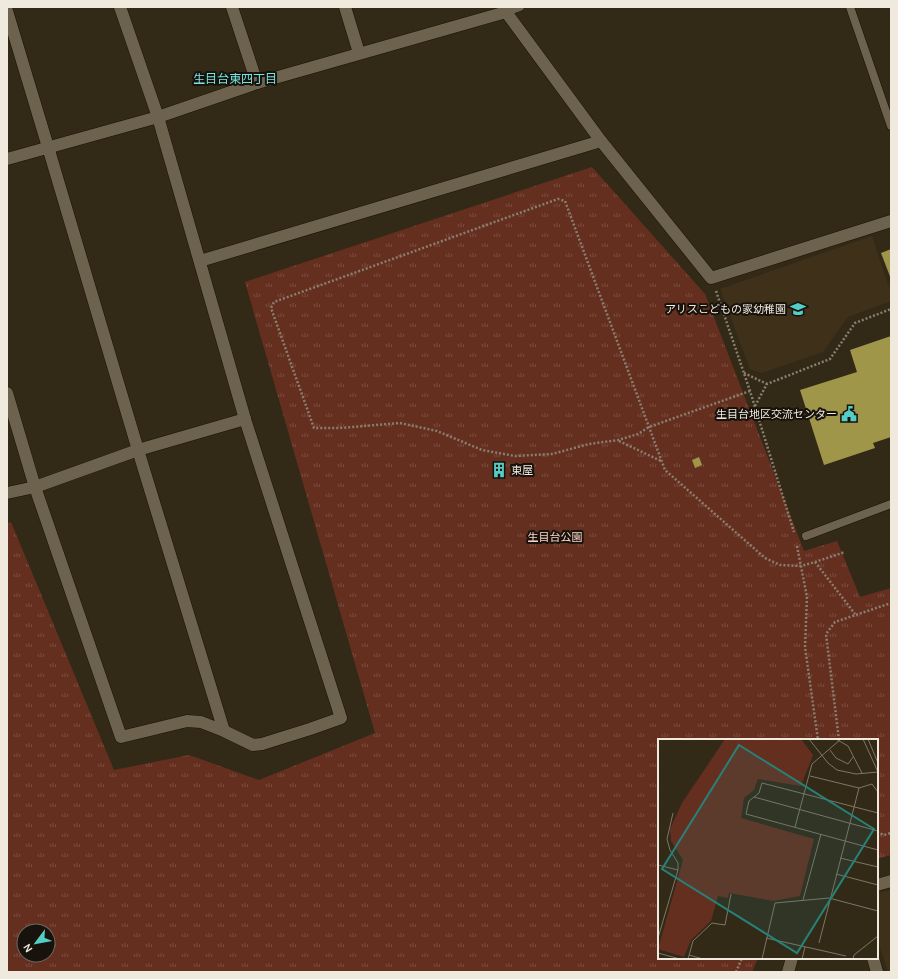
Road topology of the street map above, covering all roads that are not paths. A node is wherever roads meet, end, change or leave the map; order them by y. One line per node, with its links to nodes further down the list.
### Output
1 (120, 7): 10 (street)
2 (232, 7): 9 (street)
3 (345, 7): 8 (street)
4 (520, 7): 6 (lane)
5 (850, 7): 11 (lane)
6 (505, 9): 8 (street); 12 (street)
7 (7, 11): 13 (street)
8 (360, 53): 9 (street)
9 (257, 83): 10 (street)
10 (158, 117): 13 (street); 16 (street)
11 (891, 126)
12 (601, 141): 15 (street); 16 (street)
13 (48, 147): 14 (street); 19 (street)
14 (7, 159)
15 (891, 222)
16 (200, 261): 18 (street)
17 (7, 392): 20 (street)
18 (245, 419): 19 (street); 24 (street)
19 (138, 450): 20 (street); 24 (street)
20 (35, 487): 21 (street); 24 (street)
21 (7, 493)
22 (891, 504): 23 (lane)
23 (806, 536)
24 (224, 731)
25 (891, 881): 26 (street)
26 (878, 885)
27 (792, 959): 29 (street)
28 (873, 959): 30 (street)
29 (788, 972)
30 (877, 972)

